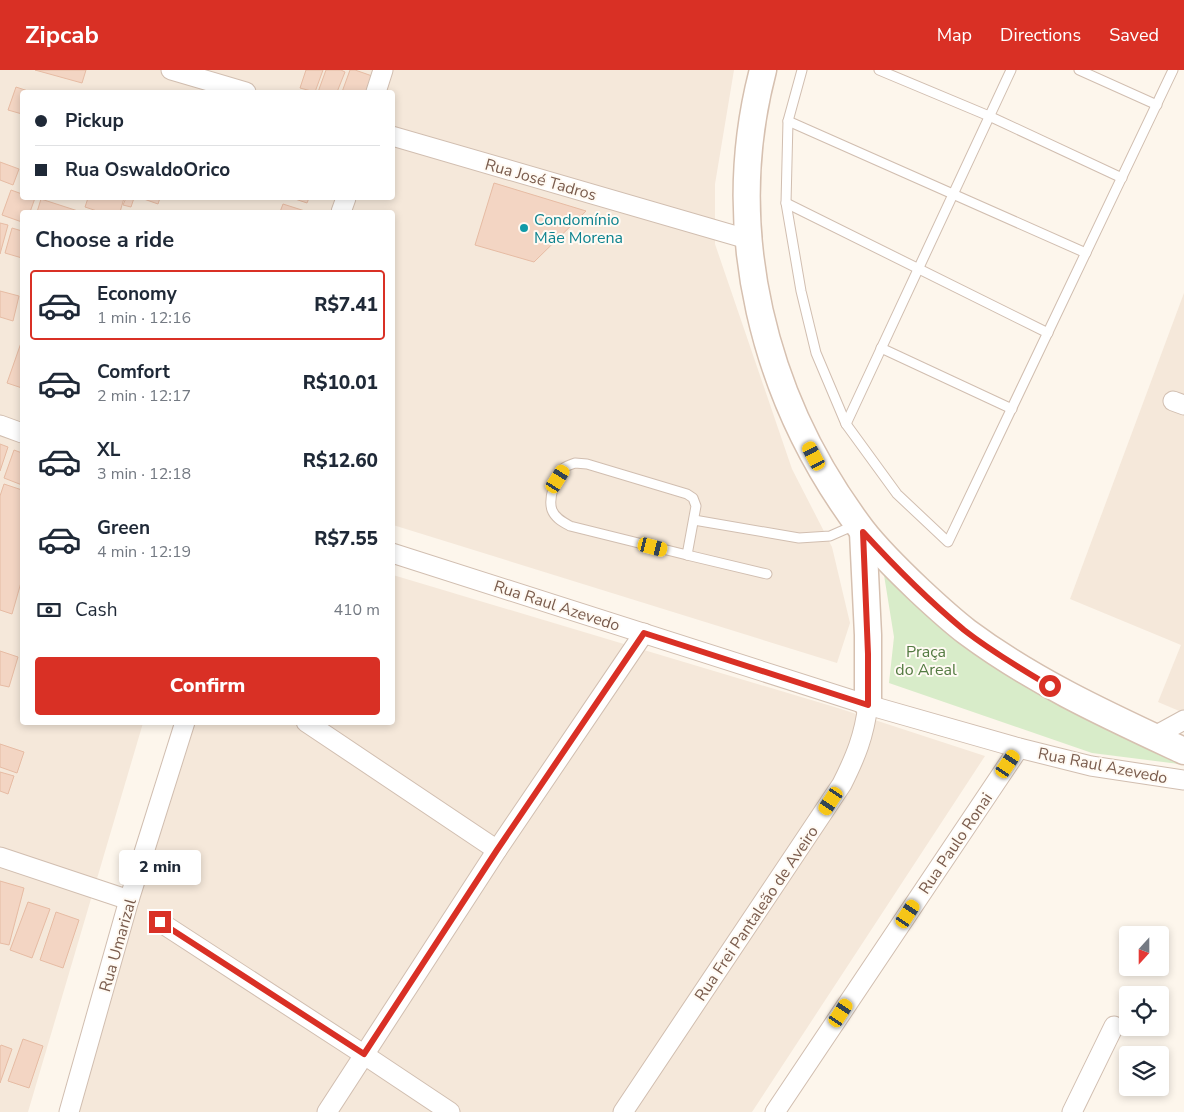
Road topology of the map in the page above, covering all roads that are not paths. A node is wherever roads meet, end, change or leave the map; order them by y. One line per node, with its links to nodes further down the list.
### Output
1 (171, 70): 9 (street)
2 (383, 70): 10 (street)
3 (763, 70): 18 (street)
4 (802, 70): 13 (lane)
5 (879, 70): 12 (lane)
6 (1011, 70): 12 (lane)
7 (1079, 70): 11 (lane)
8 (1174, 70): 11 (lane)
9 (239, 90)
10 (377, 90)
11 (1157, 105): 15 (lane)
12 (989, 116): 15 (lane); 16 (lane)
13 (788, 121): 16 (lane); 17 (lane)
14 (395, 137): 18 (street, Rua José Tadros)
15 (1122, 178): 19 (lane)
16 (953, 193): 19 (lane); 20 (lane)
17 (786, 203): 20 (lane); 24 (lane)
18 (747, 239): 28 (street)
19 (1086, 253): 21 (lane)
20 (918, 269): 21 (lane); 22 (lane)
21 (1048, 332): 23 (lane)
22 (881, 348): 23 (lane); 24 (lane)
23 (1012, 409): 24 (lane)
24 (846, 424)
25 (0, 425): 26 (street)
26 (20, 432)
27 (694, 520): 28 (lane); 30 (lane); 30 (lane)
28 (860, 528): 33 (street); 37 (street)
29 (395, 554): 32 (street, Rua Raul Azevedo)
30 (687, 555): 31 (lane)
31 (767, 574)
32 (644, 633): 33 (street, Rua Raul Azevedo); 41 (street)
33 (868, 705): 38 (street, Rua Raul Azevedo); 50 (street, Rua Frei Pantaleão de Aveiro)
34 (1184, 720): 37 (street)
35 (185, 725): 43 (street, Rua Umarizal)
36 (310, 725): 41 (street)
37 (1153, 737): 39 (street)
38 (1019, 748): 40 (street, Rua Raul Azevedo); 51 (street, Rua Paulo Ronai)
39 (1184, 751)
40 (1184, 780)
41 (497, 850): 46 (street)
42 (0, 857): 43 (street)
43 (129, 900): 47 (street, Rua Umarizal)
44 (160, 922): 46 (street)
45 (1114, 1026): 52 (street)
46 (364, 1054): 48 (street); 49 (street)
47 (70, 1112)
48 (327, 1112)
49 (450, 1112)
50 (623, 1112)
51 (775, 1112)
52 (1072, 1112)

